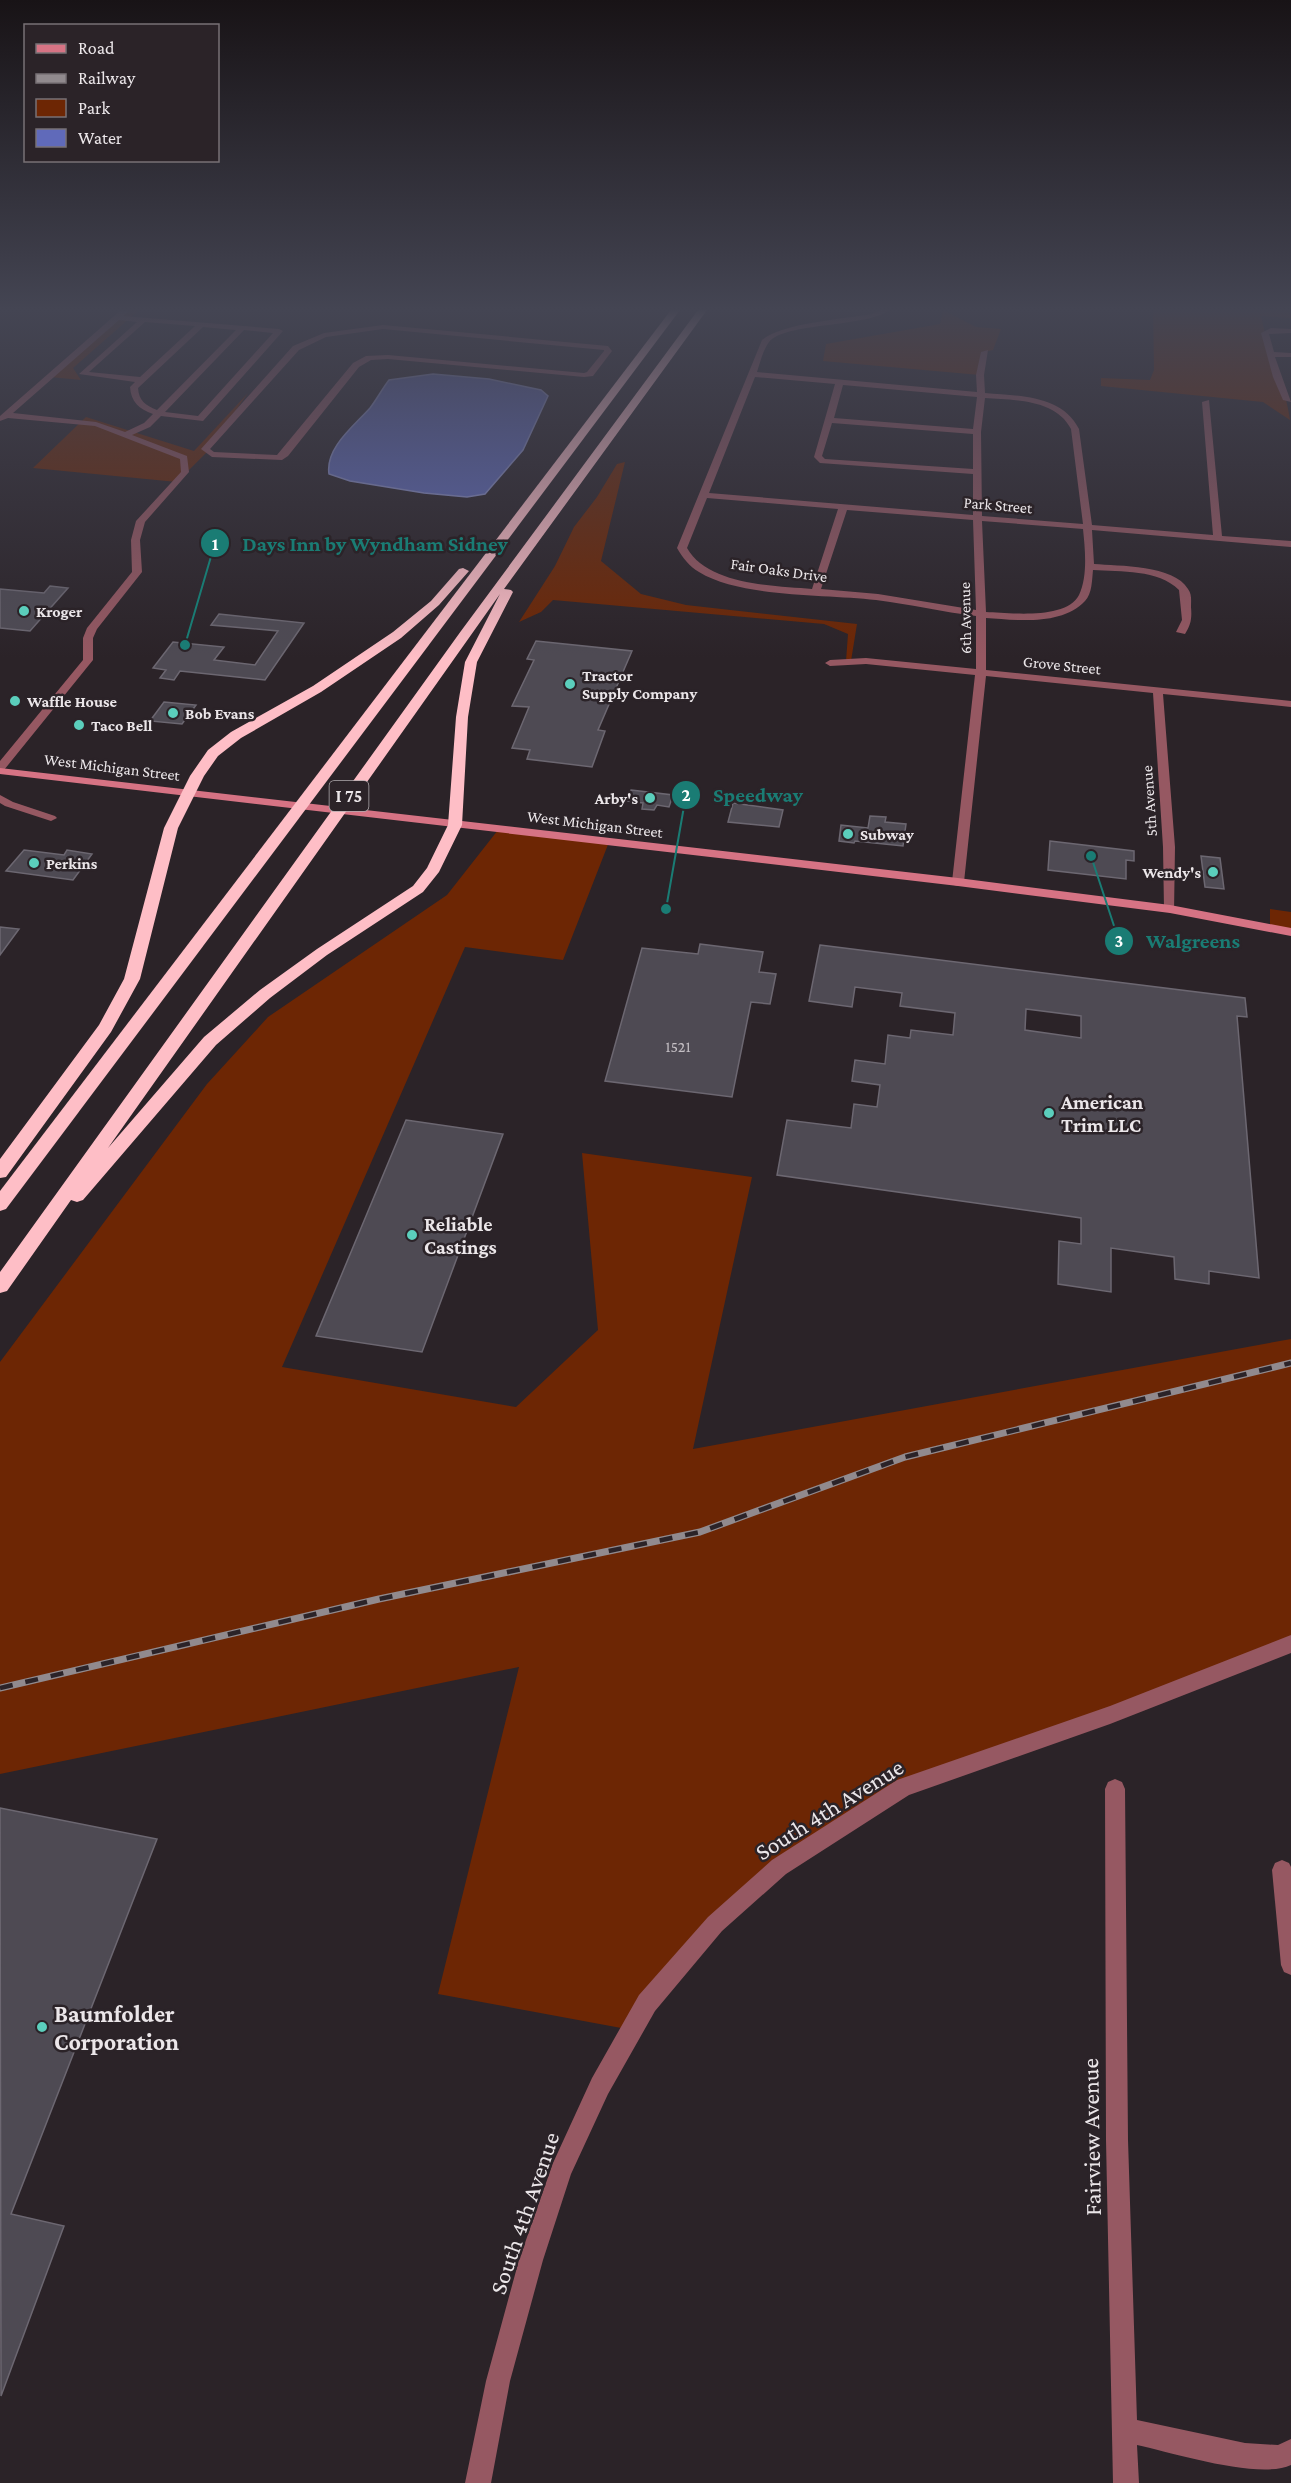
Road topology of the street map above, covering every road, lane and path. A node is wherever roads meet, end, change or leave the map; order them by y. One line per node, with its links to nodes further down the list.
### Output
1 (101, 426): 14 (street)
2 (145, 426): 14 (street)
3 (226, 426): 15 (street)
4 (307, 426): 15 (street)
5 (588, 426): 19 (highway, I 75)
6 (618, 426): 23 (highway, I 75)
7 (730, 426): 17 (street, Fair Oaks Drive)
8 (826, 426): 16 (street)
9 (901, 426): 13 (street)
10 (978, 426): 13 (street, 6th Avenue)
11 (1073, 426): 21 (street, Fair Oaks Drive)
12 (1208, 426): 22 (street)
13 (977, 432): 16 (street, 6th Avenue)
14 (126, 435): 15 (street)
15 (195, 455): 33 (street)
16 (978, 472): 20 (street, 6th Avenue)
17 (703, 495): 18 (street, Park Street); 26 (street, Fair Oaks Drive)
18 (843, 507): 20 (street, Park Street); 26 (street)
19 (518, 518): 34 (highway); 42 (highway, I 75)
20 (977, 518): 21 (street, Park Street); 27 (street, 6th Avenue)
21 (1087, 527): 22 (street, Park Street); 25 (street, Fair Oaks Drive)
22 (1218, 538): 24 (street, Park Street)
23 (534, 541): 37 (highway); 43 (highway, I 75)
24 (1291, 544)
25 (1090, 567): 27 (street, Fair Oaks Drive); 28 (street)
26 (816, 591): 27 (street, Fair Oaks Drive)
27 (981, 614): 30 (street, 6th Avenue)
28 (1182, 632)
29 (830, 663): 30 (street, Grove Street)
30 (981, 672): 31 (street, Grove Street); 38 (street, 6th Avenue)
31 (1158, 691): 32 (street, Grove Street); 39 (street, 5th Avenue)
32 (1291, 704)
33 (0, 770): 34 (main road, West Michigan Street)
34 (188, 793): 37 (main road, West Michigan Street); 41 (highway)
35 (0, 798): 36 (street)
36 (51, 818)
37 (454, 825): 38 (main road, West Michigan Street); 43 (highway)
38 (958, 882): 39 (main road, West Michigan Street)
39 (1170, 909): 40 (main road, West Michigan Street)
40 (1291, 932)
41 (0, 1172)
42 (0, 1204)
43 (0, 1286)
44 (1291, 1644): 50 (street, South 4th Avenue)
45 (1114, 1789): 48 (street, Fairview Avenue)
46 (1282, 1870): 47 (street)
47 (1291, 1965)
48 (1125, 2430): 49 (street); 51 (street, Fairview Avenue)
49 (1291, 2452)
50 (478, 2483)
51 (1126, 2483)

